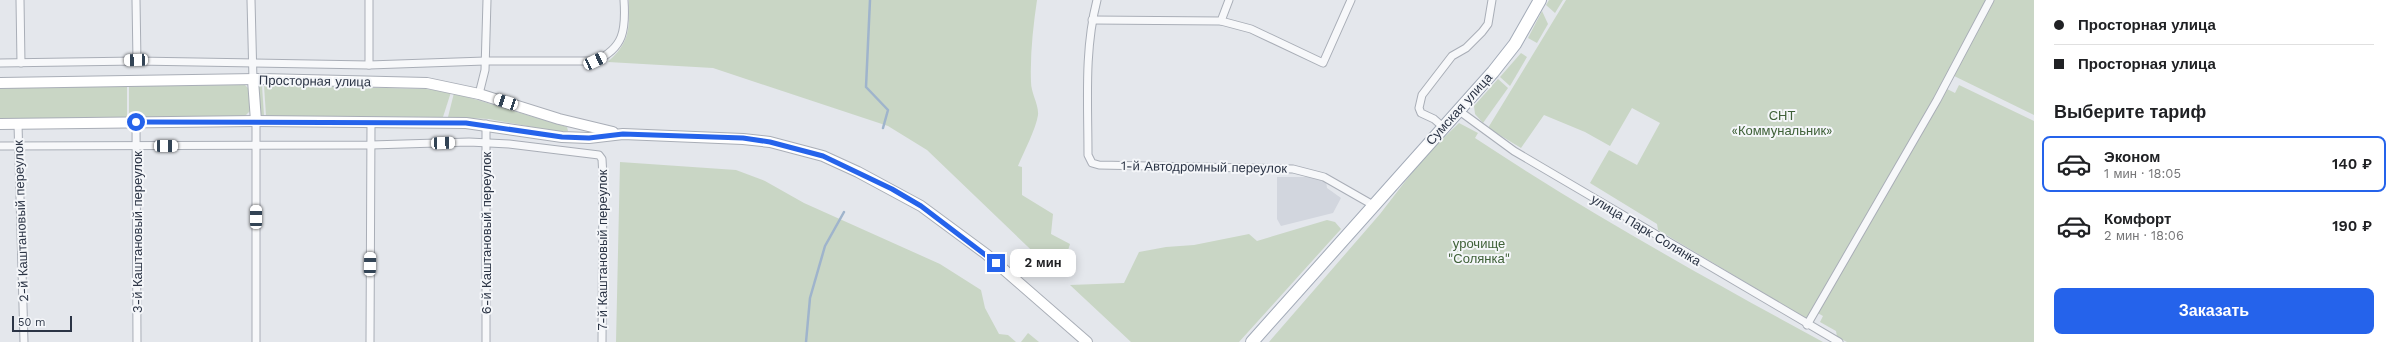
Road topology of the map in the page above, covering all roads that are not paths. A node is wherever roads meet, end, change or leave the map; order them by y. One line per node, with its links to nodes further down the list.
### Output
1 (20, 0): 17 (street)
2 (136, 0): 15 (street)
3 (251, 0): 19 (street)
4 (369, 0): 20 (street)
5 (487, 0): 16 (street)
6 (624, 0): 16 (street)
7 (1097, 0): 13 (street)
8 (1229, 0): 14 (street)
9 (1351, 0): 14 (street)
10 (1492, 0): 32 (street)
11 (1540, 0): 24 (main road, Сумская улица)
12 (1990, 0): 42 (street)
13 (1092, 20): 14 (street); 41 (street, 1-й Автодромный переулок)
14 (1220, 22)
15 (136, 60): 17 (street); 19 (street)
16 (485, 61): 20 (street); 23 (street)
17 (21, 62): 18 (street)
18 (0, 63)
19 (251, 63): 20 (street); 21 (street)
20 (369, 65)
21 (253, 80): 22 (main road, Просторная улица); 23 (main road, Просторная улица); 25 (main road)
22 (0, 83)
23 (479, 94): 28 (main road, Просторная улица)
24 (1458, 110): 32 (main road, Сумская улица); 42 (street, улица Парк Солянка)
25 (256, 121): 26 (main road, Просторная улица); 27 (main road, Просторная улица); 40 (street)
26 (136, 122): 30 (main road, Просторная улица); 39 (street, 3-й Каштановый переулок)
27 (371, 123): 31 (main road, Просторная улица); 36 (street)
28 (574, 123): 33 (main road, Просторная улица); 34 (main road)
29 (0, 124): 30 (main road, Просторная улица)
30 (18, 124): 38 (street, 2-й Каштановый переулок)
31 (486, 124): 34 (main road, Просторная улица); 35 (street, 6-й Каштановый переулок)
32 (1443, 127): 41 (main road, Сумская улица)
33 (623, 134): 34 (main road, Просторная улица); 49 (main road, Просторная улица)
34 (573, 138)
35 (486, 143): 36 (street); 47 (street, 6-й Каштановый переулок); 48 (street, 7-й Каштановый переулок)
36 (371, 145): 40 (street); 46 (street)
37 (0, 146): 38 (street)
38 (18, 146): 39 (street); 43 (street, 2-й Каштановый переулок)
39 (136, 146): 40 (street); 44 (street, 3-й Каштановый переулок)
40 (256, 146): 45 (street)
41 (1371, 207): 50 (main road, Сумская улица)
42 (1807, 325): 51 (street, улица Парк Солянка)
43 (24, 342)
44 (137, 342)
45 (256, 342)
46 (370, 342)
47 (486, 342)
48 (602, 342)
49 (1087, 342)
50 (1252, 342)
51 (1839, 342)

